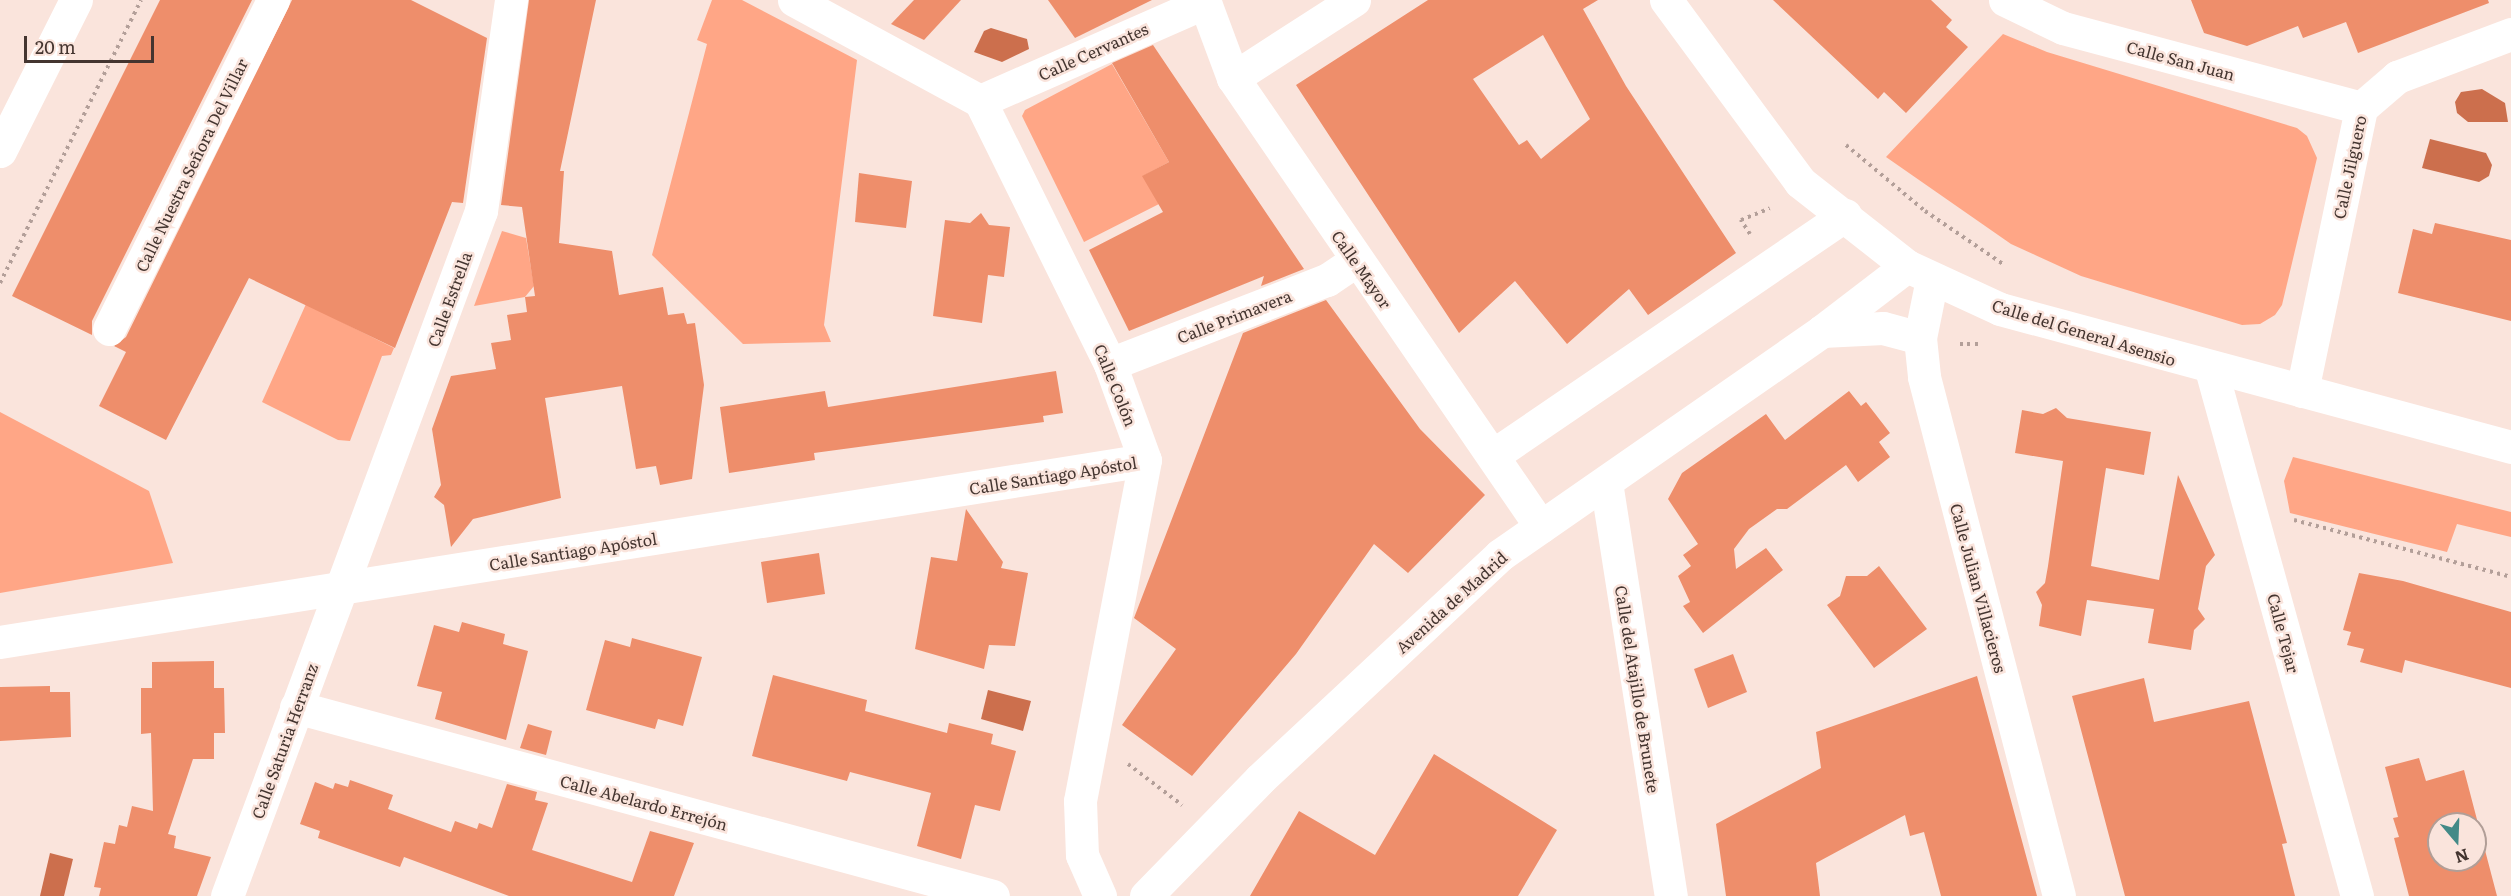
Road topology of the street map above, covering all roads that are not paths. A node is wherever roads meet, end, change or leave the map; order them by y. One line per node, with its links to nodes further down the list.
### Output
1 (76, 0): 13 (street)
2 (273, 0): 17 (street, Calle Nuestra Señora Del Villar)
3 (511, 0): 28 (street, Calle Estrella)
4 (794, 0): 11 (street)
5 (1354, 0): 10 (street)
6 (1666, 0): 14 (street, Calle del General Asensio)
7 (2005, 0): 12 (street, Calle San Juan)
8 (1205, 1): 10 (street, Calle Mayor); 11 (street, Calle Cervantes)
9 (2511, 34): 12 (street, Calle Jilguero)
10 (1233, 78): 15 (street, Calle Mayor)
11 (980, 101): 20 (street, Calle Colón)
12 (2361, 108): 22 (street, Calle Jilguero)
13 (0, 151)
14 (1845, 215): 16 (street, Calle del General Asensio); 24 (street)
15 (1355, 261): 20 (street, Calle Primavera); 24 (street, Calle Mayor)
16 (1919, 272): 18 (street, Avenida de Madrid); 19 (street, Calle Julian Villacieros); 21 (street, Calle del General Asensio)
17 (110, 329)
18 (1822, 331): 19 (street); 26 (street, Avenida de Madrid)
19 (1920, 338): 36 (street, Calle Julian Villacieros)
20 (1110, 363): 25 (street, Calle Colón)
21 (2211, 369): 22 (street, Calle del General Asensio); 37 (street, Calle Tejar)
22 (2302, 392): 23 (street, Calle del General Asensio)
23 (2511, 447)
24 (1495, 454): 27 (street, Calle Mayor)
25 (1146, 460): 28 (street, Calle Santiago Apóstol); 33 (street)
26 (1606, 482): 27 (street, Avenida de Madrid); 35 (street, Calle del Atajillo de Brunete)
27 (1541, 527): 34 (street, Avenida de Madrid)
28 (342, 587): 29 (street, Calle Santiago Apóstol); 30 (street, Calle Saturia Herranz)
29 (0, 642)
30 (296, 707): 31 (street, Calle Saturia Herranz); 32 (street, Calle Abelardo Errejón)
31 (227, 896)
32 (993, 896)
33 (1100, 896)
34 (1146, 896)
35 (1671, 896)
36 (2060, 896)
37 (2357, 896)

